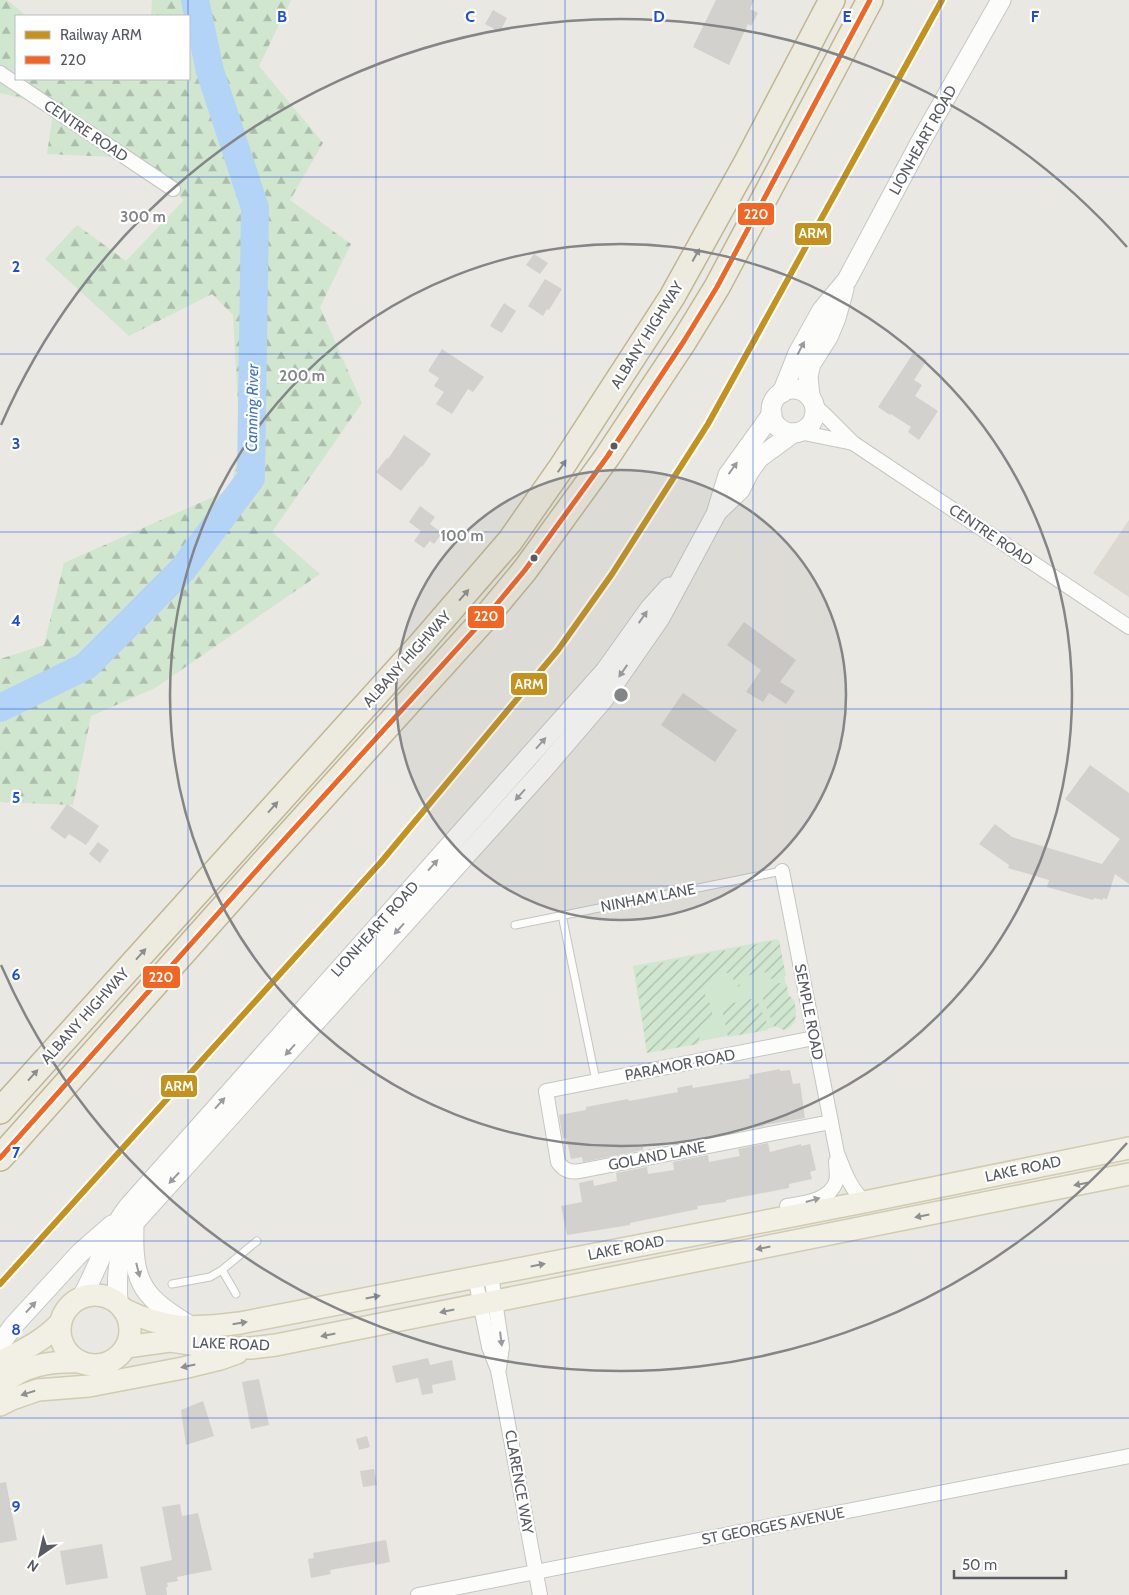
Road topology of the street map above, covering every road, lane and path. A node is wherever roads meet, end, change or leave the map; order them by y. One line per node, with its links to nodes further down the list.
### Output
1 (832, 0): 7 (highway, ALBANY HIGHWAY, one-way to 1)
2 (870, 0): 8 (highway, ALBANY HIGHWAY)
3 (1001, 0): 6 (main road, LIONHEART ROAD)
4 (0, 73): 5 (street, CENTRE ROAD)
5 (173, 189)
6 (847, 280): 9 (main road, LIONHEART ROAD, one-way to 6); 10 (main road, LIONHEART ROAD)
7 (655, 325): 8 (highway); 16 (highway, ALBANY HIGHWAY, one-way to 7)
8 (684, 340): 17 (highway, ALBANY HIGHWAY)
9 (782, 393): 10 (main road); 11 (main road)
10 (813, 402): 12 (main road); 13 (street, CENTRE ROAD)
11 (772, 414): 12 (main road); 14 (main road, LIONHEART ROAD, one-way to 11)
12 (796, 433): 13 (street, CENTRE ROAD); 14 (main road, LIONHEART ROAD)
13 (853, 443): 15 (street, CENTRE ROAD)
14 (716, 514): 31 (main road, LIONHEART ROAD)
15 (1129, 627)
16 (240, 843): 17 (highway); 24 (highway, ALBANY HIGHWAY, one-way to 16)
17 (264, 862): 28 (highway, ALBANY HIGHWAY)
18 (782, 871): 19 (lane, NINHAM LANE); 21 (street, SEMPLE ROAD)
19 (562, 915): 20 (lane, NINHAM LANE); 22 (lane)
20 (515, 925)
21 (814, 1038): 22 (street, PARAMOR ROAD); 25 (street, SEMPLE ROAD)
22 (596, 1081): 23 (street, PARAMOR ROAD)
23 (546, 1091): 25 (street, GOLAND LANE)
24 (0, 1111)
25 (830, 1122): 27 (street, SEMPLE ROAD)
26 (1129, 1148): 30 (main road, LAKE ROAD)
27 (837, 1153): 30 (street, SEMPLE ROAD); 32 (street, SEMPLE ROAD, one-way to 27)
28 (0, 1158)
29 (1129, 1174): 39 (main road, LAKE ROAD, one-way to 39)
30 (864, 1202): 32 (main road, LAKE ROAD)
31 (126, 1222): 38 (main road, LIONHEART ROAD); 40 (main road, LIONHEART ROAD); 42 (main road, one-way to 42); 43 (main road, one-way to 31)
32 (702, 1234): 35 (main road, LAKE ROAD, one-way to 32)
33 (256, 1241): 34 (lane)
34 (222, 1270): 36 (lane); 37 (lane)
35 (483, 1276): 39 (street, CLARENCE WAY); 42 (main road, LAKE ROAD, one-way to 35)
36 (172, 1284)
37 (236, 1294)
38 (81, 1298): 40 (main road); 41 (main road)
39 (488, 1303): 45 (main road, LAKE ROAD, one-way to 45); 51 (street, CLARENCE WAY)
40 (121, 1306): 42 (main road, LAKE ROAD); 44 (main road)
41 (60, 1323): 46 (main road); 47 (main road)
42 (192, 1327)
43 (0, 1344)
44 (126, 1347): 45 (main road, LAKE ROAD); 47 (main road)
45 (251, 1348): 49 (main road, one-way to 49)
46 (0, 1362)
47 (81, 1362): 48 (main road)
48 (0, 1385)
49 (0, 1405)
50 (1129, 1456): 51 (street, ST GEORGES AVENUE)
51 (536, 1572): 52 (street, ST GEORGES AVENUE); 53 (street, CLARENCE WAY)
52 (418, 1595)
53 (540, 1595)

